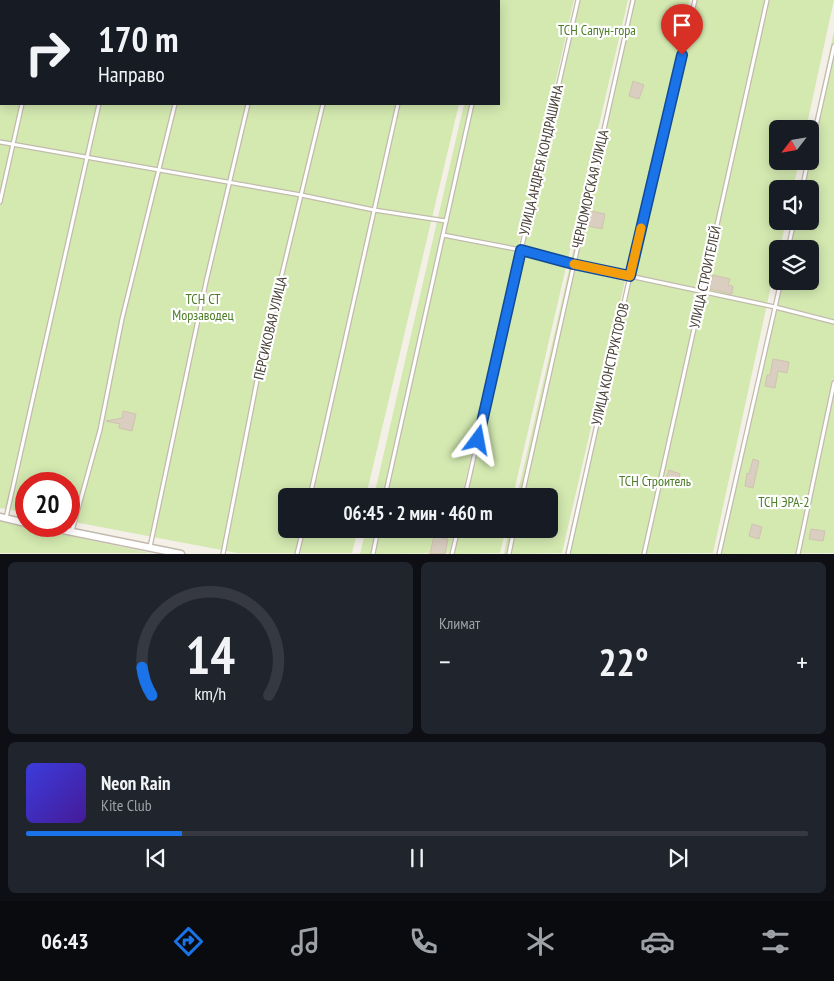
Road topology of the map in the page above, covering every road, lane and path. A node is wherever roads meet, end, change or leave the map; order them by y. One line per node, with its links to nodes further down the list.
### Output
1 (578, 0): 24 (lane, УЛИЦА АНДРЕЯ КОНДРАШИНА)
2 (633, 0): 25 (lane, ЧЕРНОМОРСКАЯ УЛИЦА)
3 (695, 0): 26 (lane, УЛИЦА КОНСТРУКТОРОВ)
4 (767, 0): 28 (lane, УЛИЦА СТРОИТЕЛЕЙ)
5 (834, 46): 13 (lane)
6 (22, 105): 15 (lane)
7 (100, 105): 16 (lane)
8 (175, 105): 17 (lane)
9 (248, 105): 18 (lane)
10 (323, 105): 19 (lane, ПЕРСИКОВАЯ УЛИЦА)
11 (398, 105): 21 (lane)
12 (472, 105): 22 (lane)
13 (817, 120)
14 (0, 142): 15 (lane)
15 (13, 144): 16 (lane); 20 (lane)
16 (88, 156): 17 (lane); 37 (lane)
17 (159, 170): 18 (lane); 36 (lane)
18 (230, 183): 19 (lane); 43 (lane)
19 (301, 195): 21 (lane); 45 (lane, ПЕРСИКОВАЯ УЛИЦА)
20 (0, 202)
21 (374, 210): 22 (lane); 32 (lane)
22 (446, 222): 23 (lane)
23 (443, 234): 24 (lane); 33 (lane)
24 (521, 250): 25 (lane); 34 (lane, УЛИЦА АНДРЕЯ КОНДРАШИНА)
25 (573, 264): 26 (lane); 35 (lane, ЧЕРНОМОРСКАЯ УЛИЦА)
26 (630, 276): 28 (lane); 50 (lane, УЛИЦА КОНСТРУКТОРОВ)
27 (779, 290): 29 (lane)
28 (702, 292): 29 (lane); 51 (lane, УЛИЦА СТРОИТЕЛЕЙ)
29 (775, 307): 30 (lane); 52 (lane)
30 (834, 322)
31 (834, 383): 53 (lane)
32 (312, 488)
33 (387, 488)
34 (467, 488)
35 (524, 488)
36 (80, 503)
37 (3, 518)
38 (80, 534): 43 (street)
39 (300, 538): 46 (lane)
40 (376, 538): 47 (lane)
41 (456, 538): 48 (lane)
42 (512, 538): 49 (lane)
43 (150, 547): 44 (street)
44 (181, 554)
45 (223, 554)
46 (297, 554)
47 (373, 554)
48 (452, 554)
49 (509, 554)
50 (568, 554)
51 (644, 554)
52 (719, 554)
53 (798, 554)

